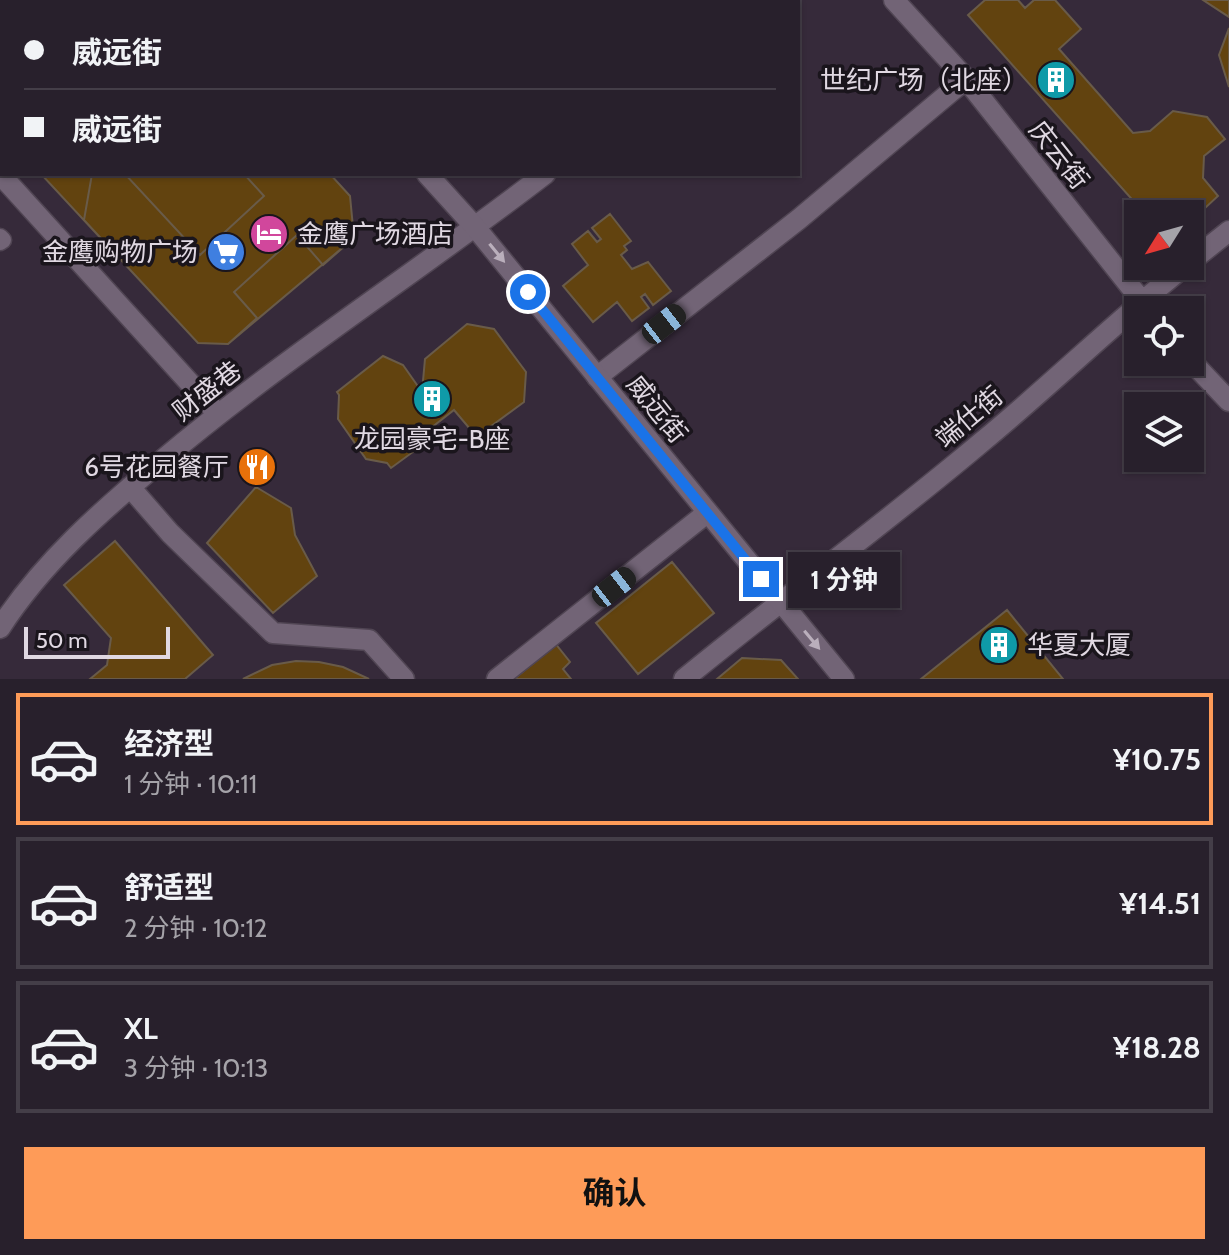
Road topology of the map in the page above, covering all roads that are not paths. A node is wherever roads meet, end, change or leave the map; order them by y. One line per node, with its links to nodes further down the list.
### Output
1 (894, 0): 2 (street, 庆云街)
2 (966, 79): 10 (street, 庆云街); 14 (street)
3 (2, 176): 16 (street)
4 (429, 176): 6 (street, 威远街)
5 (542, 176): 6 (street, 财盛巷)
6 (475, 227): 14 (street, 威远街, one-way to 14); 16 (street, 财盛巷)
7 (1229, 231): 8 (street)
8 (1204, 251)
9 (1171, 280): 11 (street, 端仕街)
10 (1138, 296)
11 (1154, 296)
12 (1124, 323): 19 (street, 端仕街)
13 (1204, 375): 15 (street)
14 (597, 377): 18 (street, 威远街)
15 (1229, 401)
16 (217, 413): 17 (street, 财盛巷)
17 (130, 487): 20 (street, 财盛巷); 21 (street)
18 (707, 513): 19 (street, 威远街); 22 (street)
19 (779, 601): 23 (street, 端仕街); 24 (street, 威远街, one-way to 24)
20 (0, 628)
21 (404, 679)
22 (497, 679)
23 (684, 679)
24 (844, 679)

